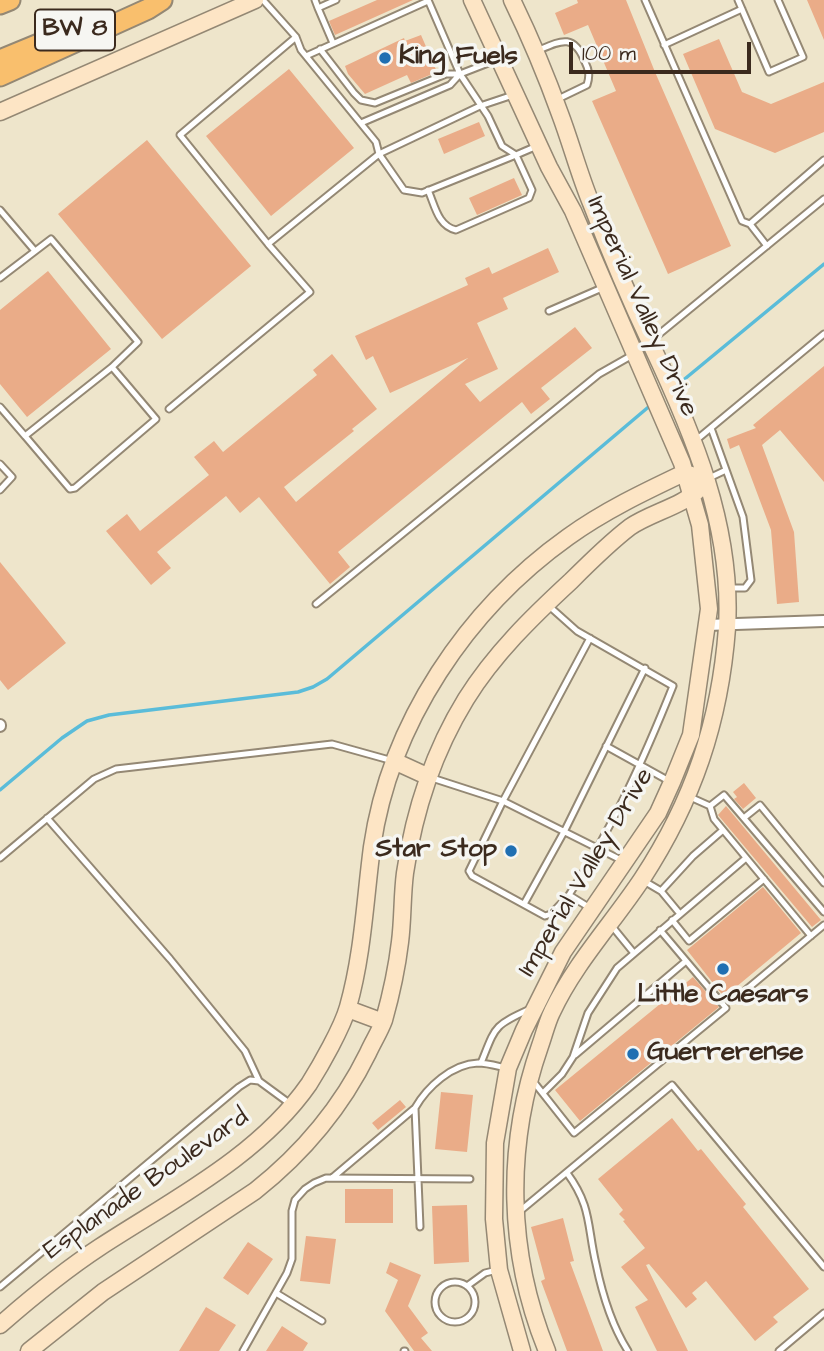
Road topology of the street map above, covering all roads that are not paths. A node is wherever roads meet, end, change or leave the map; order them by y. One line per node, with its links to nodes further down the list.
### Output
1 (10, 0): 14 (highway, BW 8)
2 (149, 0): 24 (highway, BW 8)
3 (162, 0): 26 (highway)
4 (255, 0): 30 (main road)
5 (263, 0): 17 (lane)
6 (315, 0): 15 (lane)
7 (336, 0): 15 (lane)
8 (472, 0): 23 (main road, Imperial Valley Drive)
9 (512, 0): 21 (main road, Imperial Valley Drive)
10 (645, 0): 19 (lane)
11 (738, 0): 16 (lane)
12 (778, 0): 16 (lane)
13 (428, 1): 18 (lane); 25 (lane)
14 (0, 4)
15 (318, 8): 18 (lane)
16 (742, 9): 19 (lane)
17 (296, 37): 22 (lane); 41 (lane)
18 (333, 43): 20 (lane)
19 (664, 45): 40 (lane)
20 (320, 49): 22 (lane); 25 (lane)
21 (536, 51): 28 (main road, Imperial Valley Drive); 28 (lane)
22 (306, 56): 31 (lane)
23 (500, 59): 25 (lane); 27 (main road, Imperial Valley Drive)
24 (0, 60)
25 (460, 74): 29 (lane); 31 (lane)
26 (0, 76)
27 (516, 94): 29 (lane); 33 (main road, Imperial Valley Drive)
28 (555, 101): 32 (main road, Imperial Valley Drive)
29 (480, 106): 34 (lane); 35 (lane)
30 (0, 112)
31 (361, 123): 34 (lane)
32 (567, 135): 33 (main road); 48 (main road, Imperial Valley Drive)
33 (540, 145): 35 (lane); 45 (main road, Imperial Valley Drive)
34 (379, 154): 37 (lane); 41 (lane)
35 (516, 155): 37 (lane); 37 (lane)
36 (824, 160): 40 (lane)
37 (428, 190)
38 (824, 199): 42 (lane)
39 (0, 210): 43 (lane)
40 (750, 224): 42 (lane)
41 (268, 244): 52 (lane)
42 (767, 246): 48 (lane)
43 (35, 251): 44 (lane); 50 (lane)
44 (0, 278)
45 (605, 286): 46 (lane); 49 (main road, Imperial Valley Drive)
46 (549, 311)
47 (824, 334): 53 (lane)
48 (650, 342): 49 (lane); 55 (main road, Imperial Valley Drive)
49 (636, 353): 58 (main road, Imperial Valley Drive); 63 (lane)
50 (113, 367): 54 (lane); 54 (lane)
51 (0, 407): 54 (lane)
52 (169, 409)
53 (711, 428): 55 (lane); 57 (lane)
54 (25, 436)
55 (695, 441): 59 (main road, Imperial Valley Drive)
56 (0, 464): 60 (lane)
57 (726, 470): 59 (lane); 62 (lane)
58 (684, 473): 59 (main road); 61 (main road, Imperial Valley Drive); 73 (main road, Esplanade Boulevard)
59 (707, 479): 61 (main road); 62 (main road, Imperial Valley Drive)
60 (0, 490)
61 (692, 496): 64 (main road); 66 (main road, Imperial Valley Drive)
62 (726, 588): 67 (main road, Imperial Valley Drive)
63 (316, 604)
64 (547, 604): 68 (lane); 75 (main road)
65 (824, 621): 67 (street)
66 (707, 625): 67 (street); 70 (main road, Imperial Valley Drive)
67 (727, 625): 71 (main road, Imperial Valley Drive)
68 (590, 638): 69 (lane); 78 (lane)
69 (645, 668): 72 (lane); 74 (lane)
70 (692, 727): 71 (main road); 76 (main road, Imperial Valley Drive)
71 (712, 731): 77 (main road, Imperial Valley Drive)
72 (606, 746): 74 (lane); 82 (lane)
73 (394, 761): 75 (main road); 81 (lane); 106 (main road, Esplanade Boulevard)
74 (641, 765): 76 (lane); 84 (lane)
75 (429, 777): 78 (lane); 107 (main road)
76 (672, 782): 87 (main road, Imperial Valley Drive)
77 (688, 796): 79 (lane); 89 (main road, Imperial Valley Drive)
78 (503, 801): 82 (lane); 93 (lane)
79 (710, 806): 80 (lane); 83 (lane)
80 (746, 817): 90 (lane); 95 (lane)
81 (47, 818): 85 (lane); 112 (lane)
82 (565, 830): 84 (lane); 93 (lane)
83 (723, 830): 86 (lane); 91 (lane)
84 (600, 848): 87 (lane); 92 (lane)
85 (0, 858)
86 (746, 858): 88 (lane); 96 (lane)
87 (625, 862): 94 (main road, Imperial Valley Drive)
88 (764, 879): 97 (lane); 101 (lane)
89 (641, 880): 91 (lane); 98 (main road, Imperial Valley Drive)
90 (824, 883)
91 (661, 891): 96 (lane)
92 (569, 895): 93 (lane); 94 (lane)
93 (524, 904)
94 (593, 909): 98 (main road); 105 (main road, Imperial Valley Drive)
95 (824, 912)
96 (680, 914): 97 (lane)
97 (672, 920): 100 (lane)
98 (610, 923): 102 (lane); 111 (main road, Imperial Valley Drive)
99 (824, 925): 101 (lane)
100 (660, 930): 102 (lane); 103 (lane)
101 (811, 936): 104 (lane)
102 (633, 952): 108 (lane)
103 (686, 961): 108 (lane); 113 (lane)
104 (735, 999)
105 (536, 1006): 109 (lane); 110 (main road, Imperial Valley Drive)
106 (348, 1009): 107 (main road); 114 (main road, Esplanade Boulevard)
107 (383, 1022): 131 (main road)
108 (572, 1057): 113 (lane)
109 (481, 1063): 110 (lane); 115 (lane)
110 (508, 1068): 111 (main road); 124 (main road, Imperial Valley Drive)
111 (529, 1076): 113 (lane); 120 (main road, Imperial Valley Drive)
112 (259, 1081): 114 (lane); 126 (lane)
113 (543, 1093)
114 (292, 1104): 130 (main road, Esplanade Boulevard)
115 (415, 1108): 117 (lane); 118 (lane)
116 (567, 1173): 120 (lane); 123 (lane); 135 (lane)
117 (332, 1178): 118 (lane); 127 (lane)
118 (418, 1178): 119 (lane); 121 (lane)
119 (470, 1179)
120 (515, 1215): 122 (main road, Imperial Valley Drive)
121 (420, 1227)
122 (520, 1266): 124 (main road); 134 (main road, Imperial Valley Drive)
123 (824, 1267)
124 (499, 1270): 125 (lane); 133 (main road, Imperial Valley Drive)
125 (467, 1286): 125 (lane)
126 (0, 1287)
127 (276, 1293): 129 (lane); 132 (lane)
128 (824, 1313): 136 (lane)
129 (322, 1321)
130 (0, 1325)
131 (29, 1351)
132 (243, 1351)
133 (522, 1351)
134 (547, 1351)
135 (628, 1351)
136 (779, 1351)

